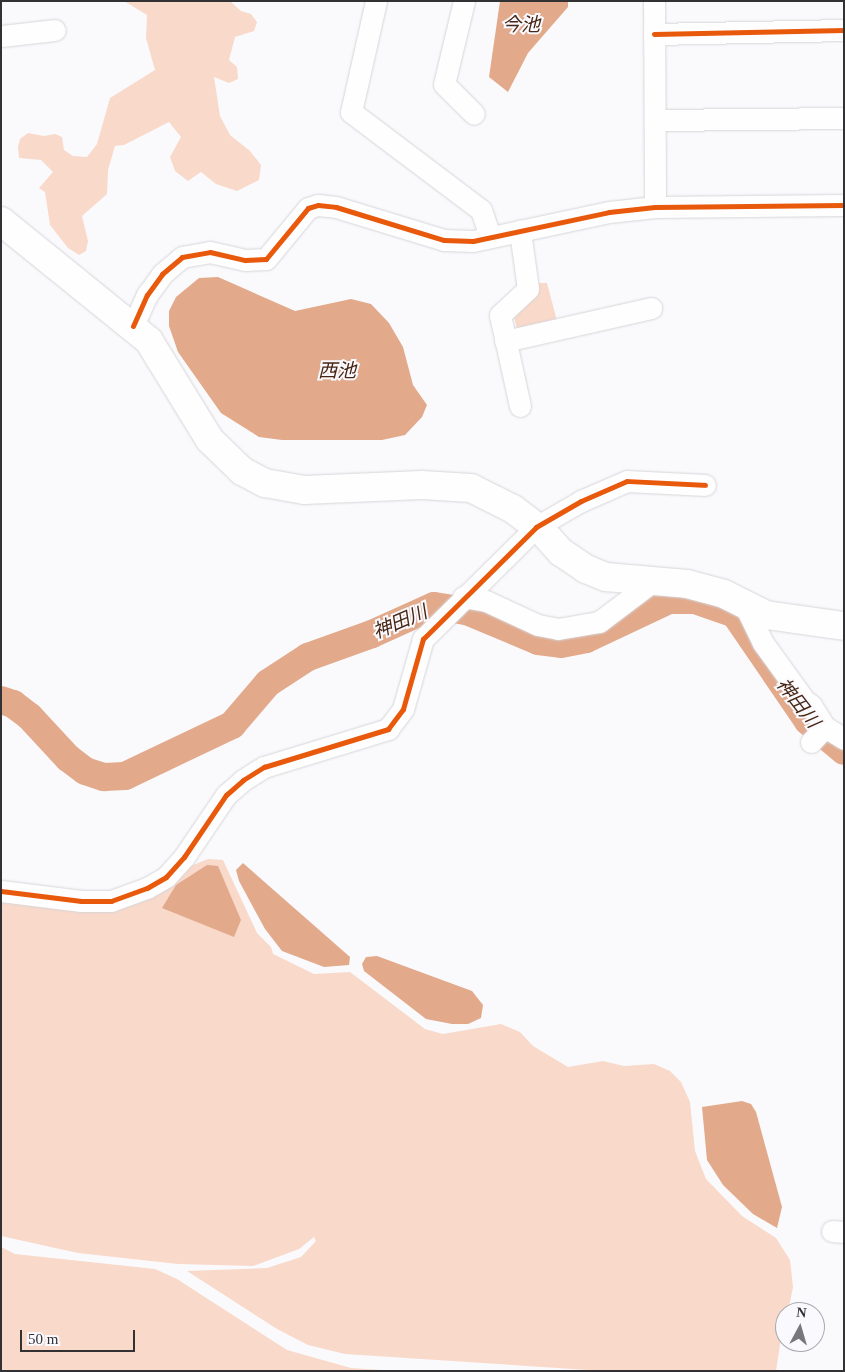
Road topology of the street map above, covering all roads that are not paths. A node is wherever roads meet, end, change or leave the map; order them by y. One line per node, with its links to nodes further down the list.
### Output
1 (376, 1): 15 (street)
2 (464, 1): 8 (street)
3 (654, 1): 6 (street)
4 (55, 30): 7 (street)
5 (844, 30): 6 (street)
6 (654, 34): 10 (street)
7 (1, 36)
8 (474, 114)
9 (844, 118): 10 (street)
10 (656, 120): 12 (street)
11 (844, 205): 12 (street)
12 (655, 207): 14 (street)
13 (1, 221): 17 (highway)
14 (520, 231): 15 (street); 18 (street)
15 (490, 236): 17 (street)
16 (651, 308): 18 (street)
17 (133, 326): 21 (highway)
18 (505, 341): 19 (street)
19 (520, 406)
20 (705, 485): 21 (street)
21 (536, 527): 22 (highway); 23 (street)
22 (651, 583): 23 (street); 24 (highway)
23 (463, 597): 27 (street)
24 (745, 606): 25 (highway); 26 (street)
25 (844, 626)
26 (830, 732)
27 (1, 891)

